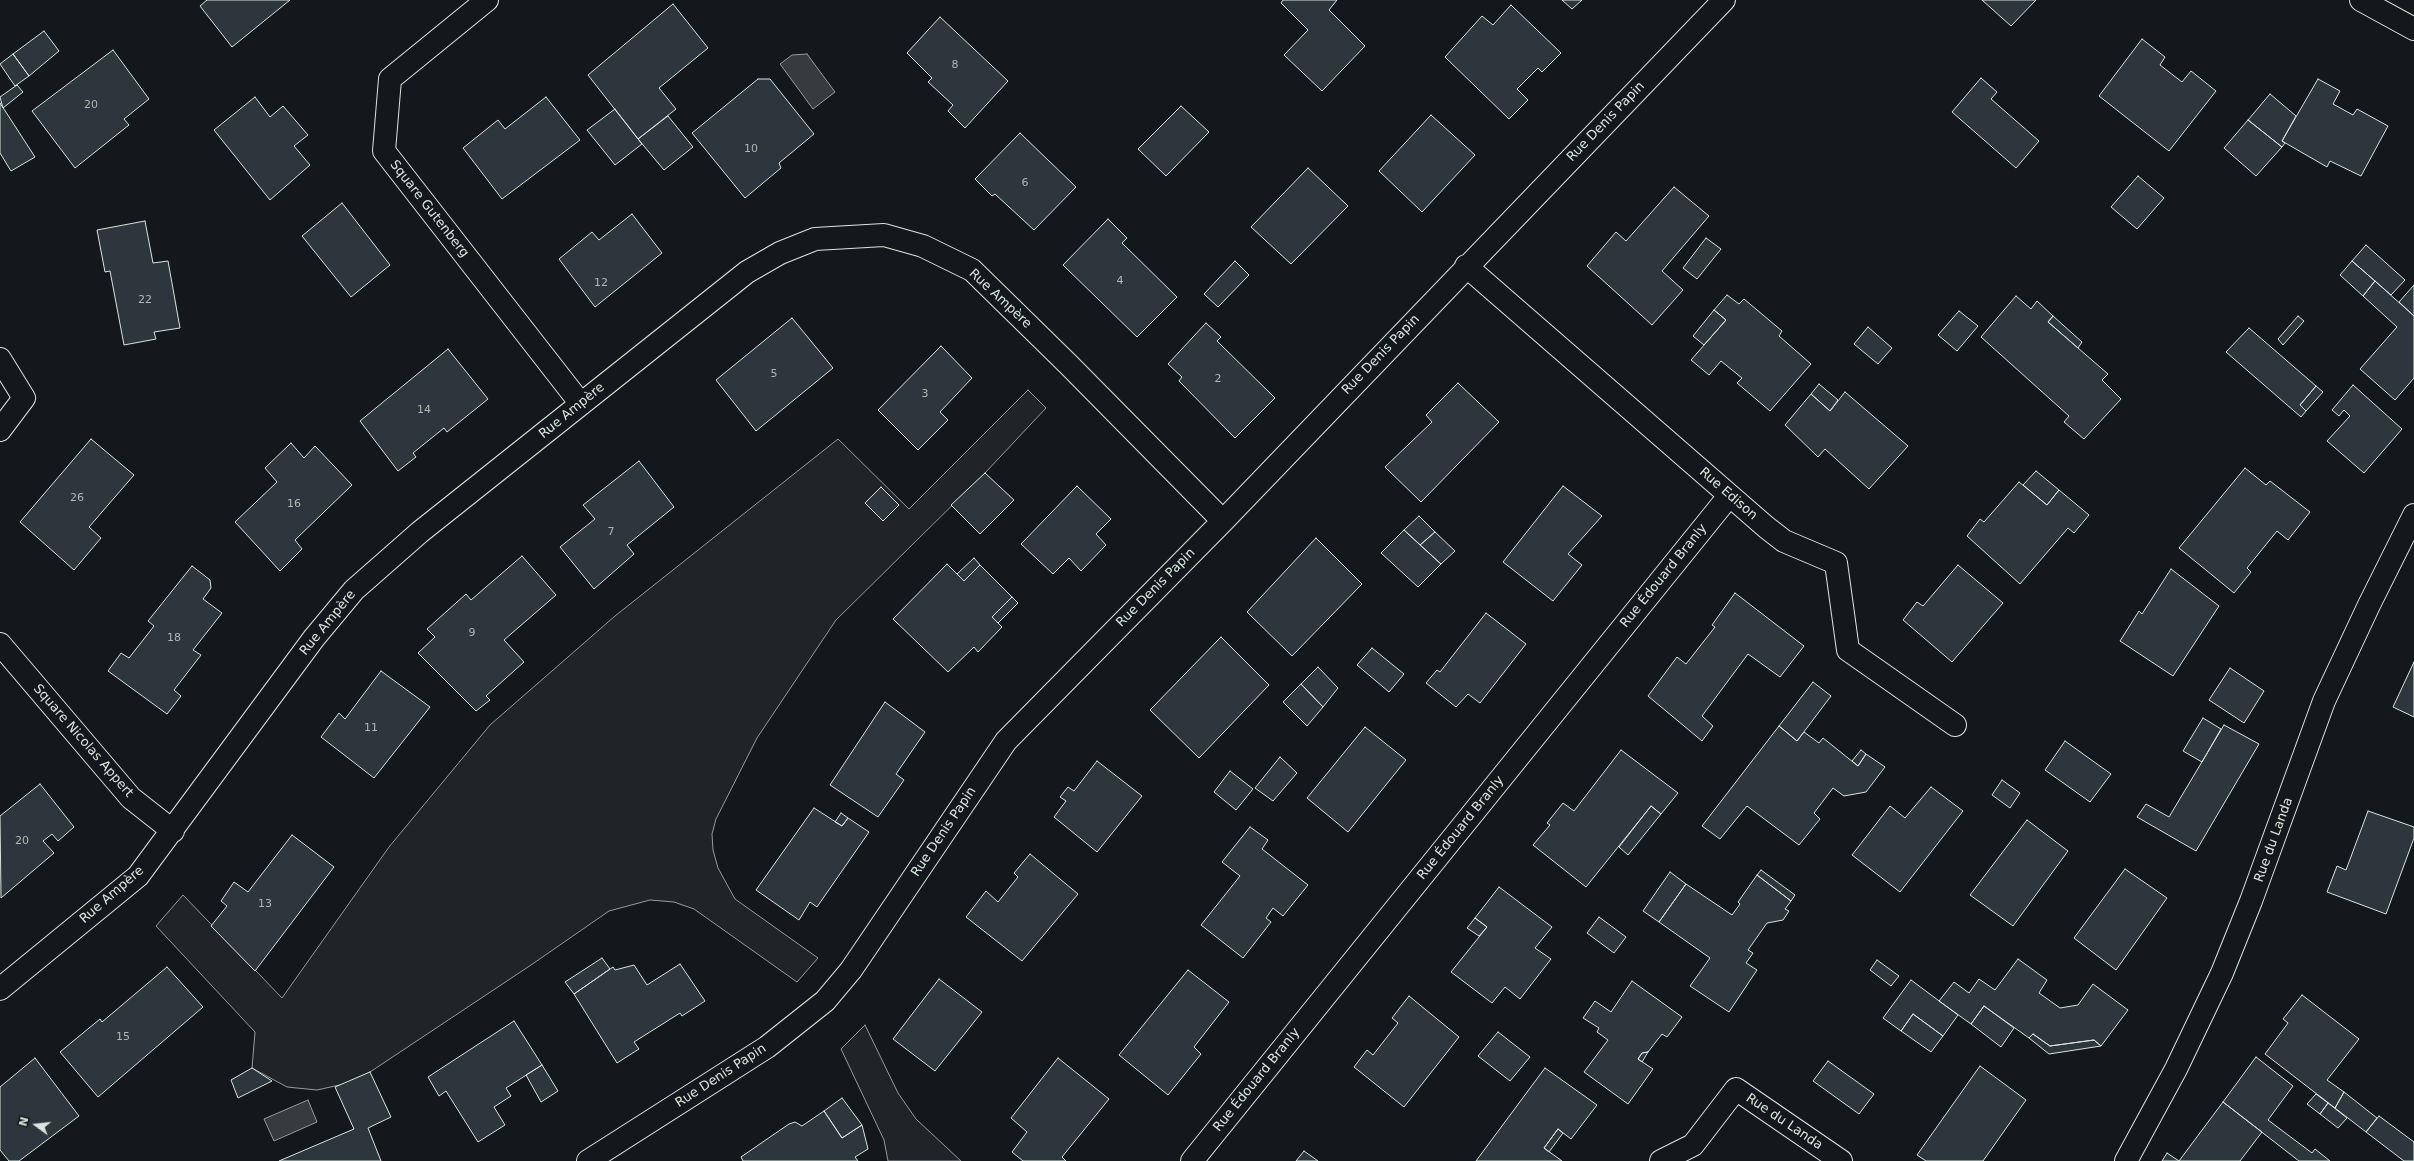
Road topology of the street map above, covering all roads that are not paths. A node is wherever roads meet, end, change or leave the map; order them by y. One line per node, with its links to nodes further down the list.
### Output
1 (487, 0): 7 (street, Square Gutenberg)
2 (1724, 0): 5 (street, Rue Denis Papin)
3 (2361, 0): 4 (street)
4 (2414, 29)
5 (1466, 266): 9 (street, Rue Edison); 11 (street, Rue Denis Papin)
6 (0, 359): 8 (street)
7 (581, 404): 11 (street, Rue Ampère); 14 (street, Rue Ampère)
8 (0, 430)
9 (1729, 496): 13 (street, Rue Edison); 17 (street, Rue Édouard Branly)
10 (2414, 515): 20 (street, Rue du Landa)
11 (1223, 521): 16 (street, Rue Denis Papin)
12 (0, 644): 14 (street, Square Nicolas Appert)
13 (1955, 725)
14 (172, 832): 15 (street, Rue Ampère)
15 (0, 989)
16 (588, 1161)
17 (1192, 1161)
18 (1661, 1161): 19 (street, Rue du Landa)
19 (1841, 1161)
20 (2126, 1161)

